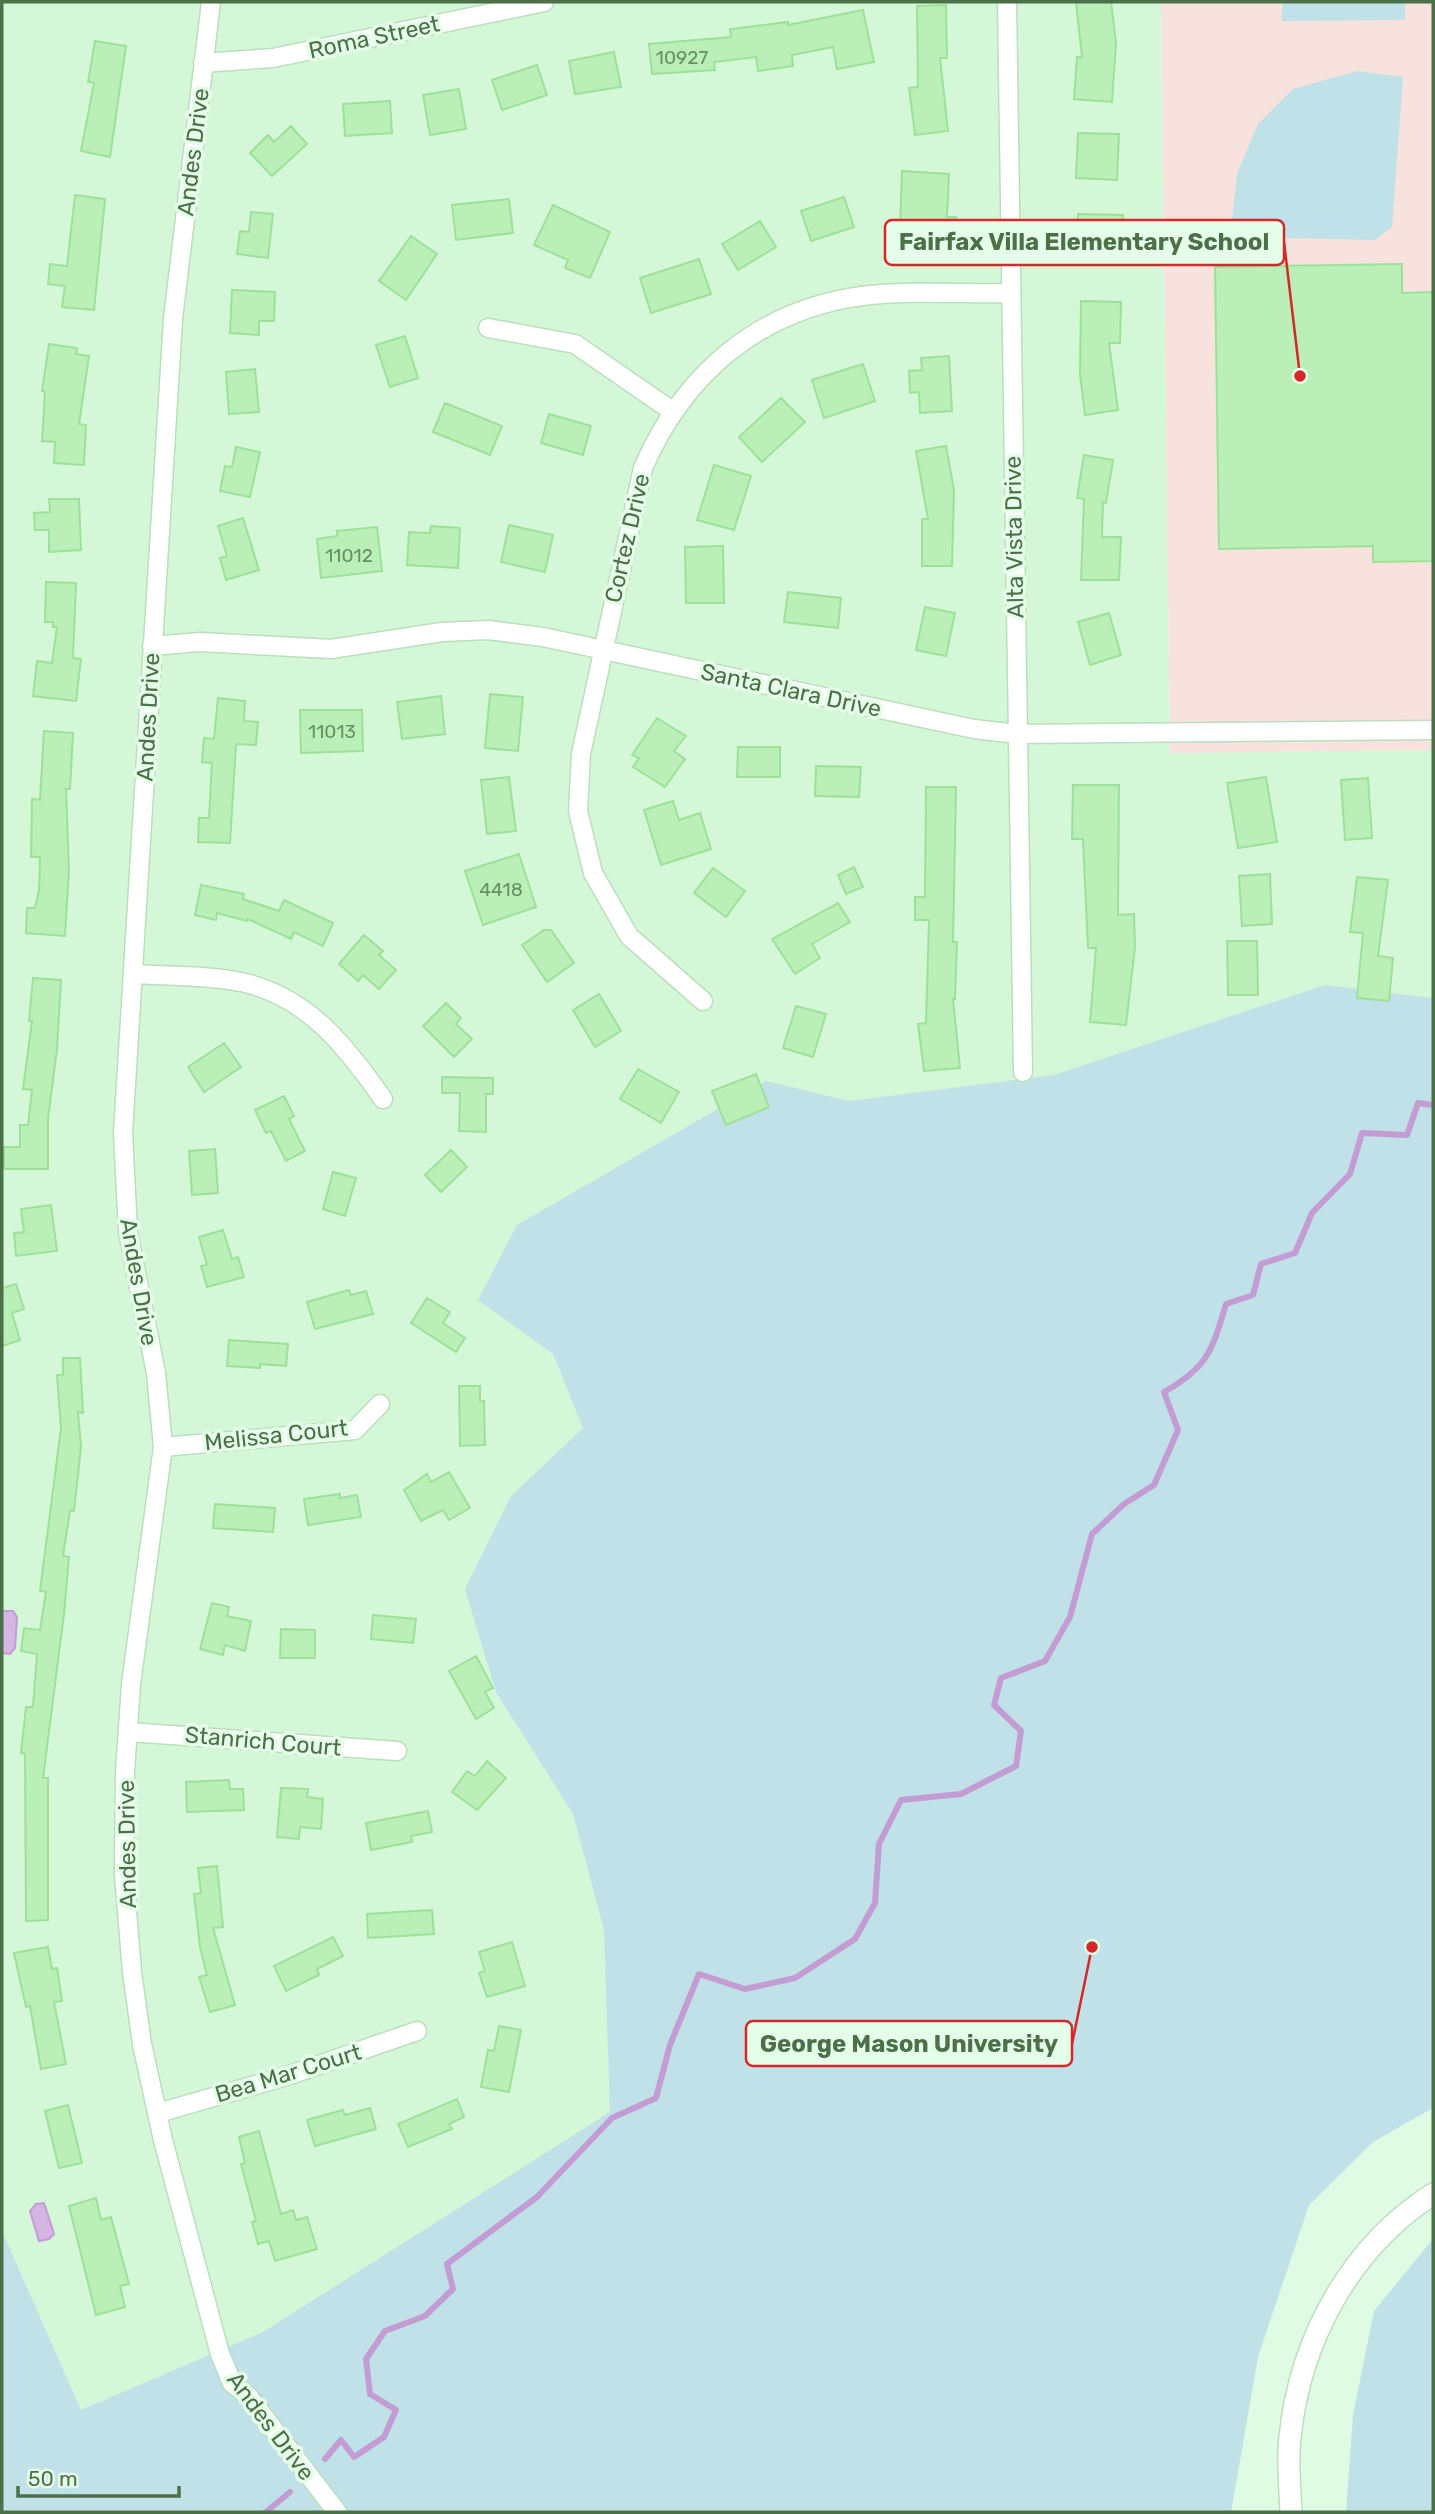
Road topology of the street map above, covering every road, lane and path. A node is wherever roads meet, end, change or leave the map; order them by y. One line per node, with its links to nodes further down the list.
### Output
1 (211, 2): 4 (street, Andes Drive)
2 (544, 2): 4 (street, Roma Street)
3 (1007, 2): 5 (street, Alta Vista Drive)
4 (203, 63): 8 (street, Andes Drive)
5 (1011, 293): 7 (street, Cortez Drive); 11 (street, Alta Vista Drive)
6 (488, 328): 7 (street)
7 (672, 411): 9 (street, Cortez Drive)
8 (152, 646): 9 (street, Santa Clara Drive); 12 (street, Andes Drive)
9 (602, 650): 11 (street, Santa Clara Drive); 13 (street, Cortez Drive)
10 (1433, 730): 11 (street, Santa Clara Drive)
11 (1017, 734): 14 (street, Alta Vista Drive)
12 (133, 974): 15 (street); 17 (street, Andes Drive)
13 (703, 1001)
14 (1023, 1072)
15 (383, 1099)
16 (380, 1404): 17 (street, Melissa Court)
17 (163, 1447): 18 (street, Andes Drive)
18 (129, 1732): 19 (street, Stanrich Court); 21 (street, Andes Drive)
19 (397, 1751)
20 (417, 2031): 21 (street, Bea Mar Court)
21 (158, 2113): 23 (street, Andes Drive)
22 (1433, 2194): 24 (street)
23 (337, 2512)
24 (1291, 2512)

